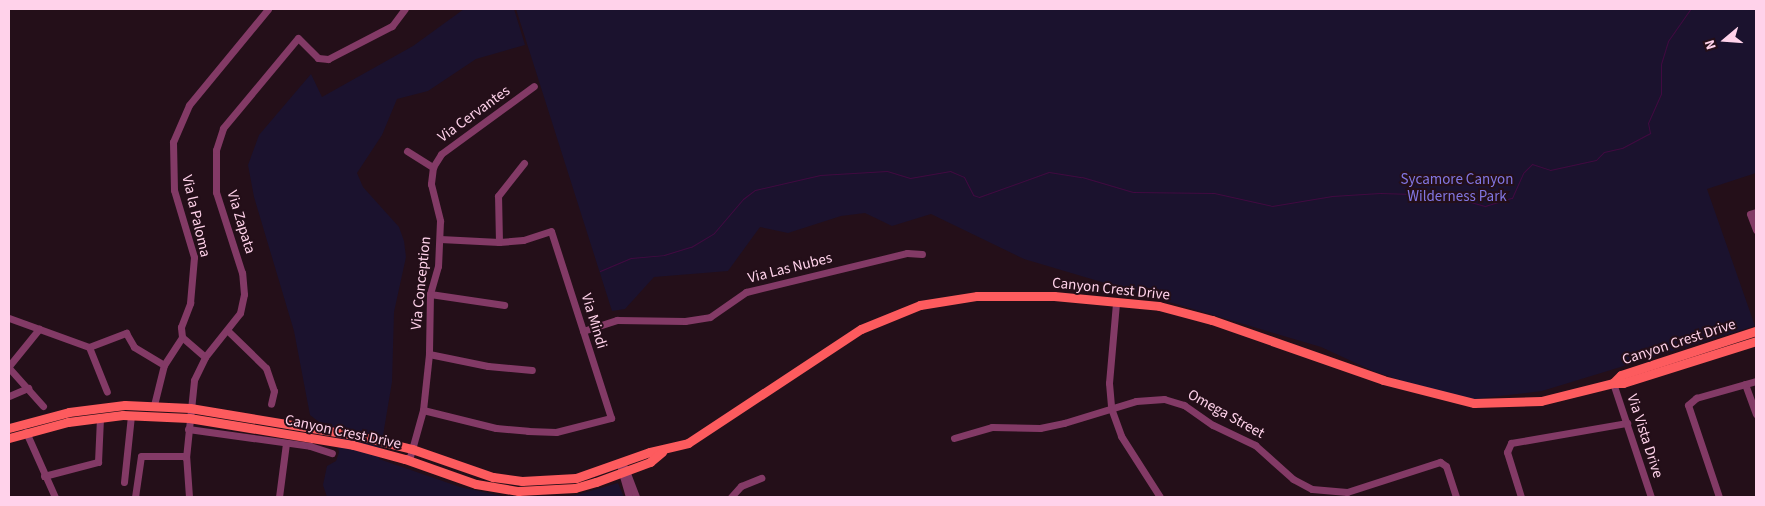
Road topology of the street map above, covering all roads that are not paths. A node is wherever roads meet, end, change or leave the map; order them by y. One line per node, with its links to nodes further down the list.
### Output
1 (268, 9): 20 (street, Via la Paloma)
2 (405, 9): 17 (street, Via Zapata)
3 (534, 86): 6 (street, Via Cervantes)
4 (407, 151): 6 (street)
5 (524, 163): 10 (street)
6 (433, 167): 9 (street, Via Conception)
7 (1753, 213): 8 (street)
8 (1756, 230)
9 (440, 240): 10 (street); 12 (street, Via Conception)
10 (499, 242): 18 (street, Via Mindi)
11 (922, 254): 18 (street, Via Las Nubes)
12 (430, 294): 14 (street); 23 (street, Via Conception)
13 (1116, 302): 29 (main road, Canyon Crest Drive); 38 (street); 55 (main road, Canyon Crest Drive)
14 (504, 305)
15 (9, 318): 16 (street)
16 (39, 329): 22 (street); 26 (street)
17 (228, 331): 24 (street, Via Zapata); 34 (street)
18 (583, 331): 39 (street, Via Mindi)
19 (1756, 331): 29 (main road, Canyon Crest Drive)
20 (182, 337): 24 (street); 25 (street)
21 (1756, 341): 29 (main road, Canyon Crest Drive)
22 (89, 347): 25 (street); 32 (street)
23 (429, 354): 27 (street); 39 (street, Via Conception)
24 (205, 358): 37 (street, Via Zapata)
25 (164, 365): 35 (street)
26 (9, 367): 31 (street)
27 (532, 370)
28 (1756, 381): 30 (street)
29 (1613, 383): 44 (street, Via Vista Drive)
30 (1745, 384): 40 (street); 70 (street)
31 (28, 388): 33 (street); 36 (street)
32 (106, 392)
33 (9, 396)
34 (271, 404)
35 (154, 405): 37 (main road, Canyon Crest Drive); 45 (main road, Canyon Crest Drive)
36 (43, 406)
37 (190, 408): 43 (street, Via Zapata); 51 (main road, Canyon Crest Drive)
38 (1111, 408): 49 (street, Omega Street); 66 (street); 67 (street, Omega Street)
39 (423, 410): 51 (street, Via Conception)
40 (1756, 414)
41 (131, 415): 42 (main road, Canyon Crest Drive); 43 (main road, Canyon Crest Drive); 58 (street)
42 (100, 418): 47 (main road, Canyon Crest Drive); 56 (street)
43 (189, 418): 46 (street, Via Zapata); 54 (main road, Canyon Crest Drive)
44 (1627, 423): 68 (street); 69 (street, Via Vista Drive)
45 (9, 428)
46 (188, 429): 50 (street); 53 (street, Via Zapata)
47 (26, 432): 48 (main road, Canyon Crest Drive); 56 (street)
48 (9, 438)
49 (954, 438)
50 (286, 443): 52 (street); 62 (street)
51 (412, 449): 54 (street, Via Conception); 55 (main road, Canyon Crest Drive)
52 (332, 453)
53 (186, 456): 60 (street); 61 (street, Via Zapata)
54 (409, 460): 55 (main road, Canyon Crest Drive)
55 (624, 469): 63 (street); 64 (street)
56 (44, 476): 59 (street)
57 (761, 478): 65 (street)
58 (124, 482)
59 (55, 497)
60 (135, 497)
61 (189, 497)
62 (279, 497)
63 (629, 497)
64 (636, 497)
65 (731, 497)
66 (1160, 497)
67 (1456, 497)
68 (1521, 497)
69 (1651, 497)
70 (1718, 497)

